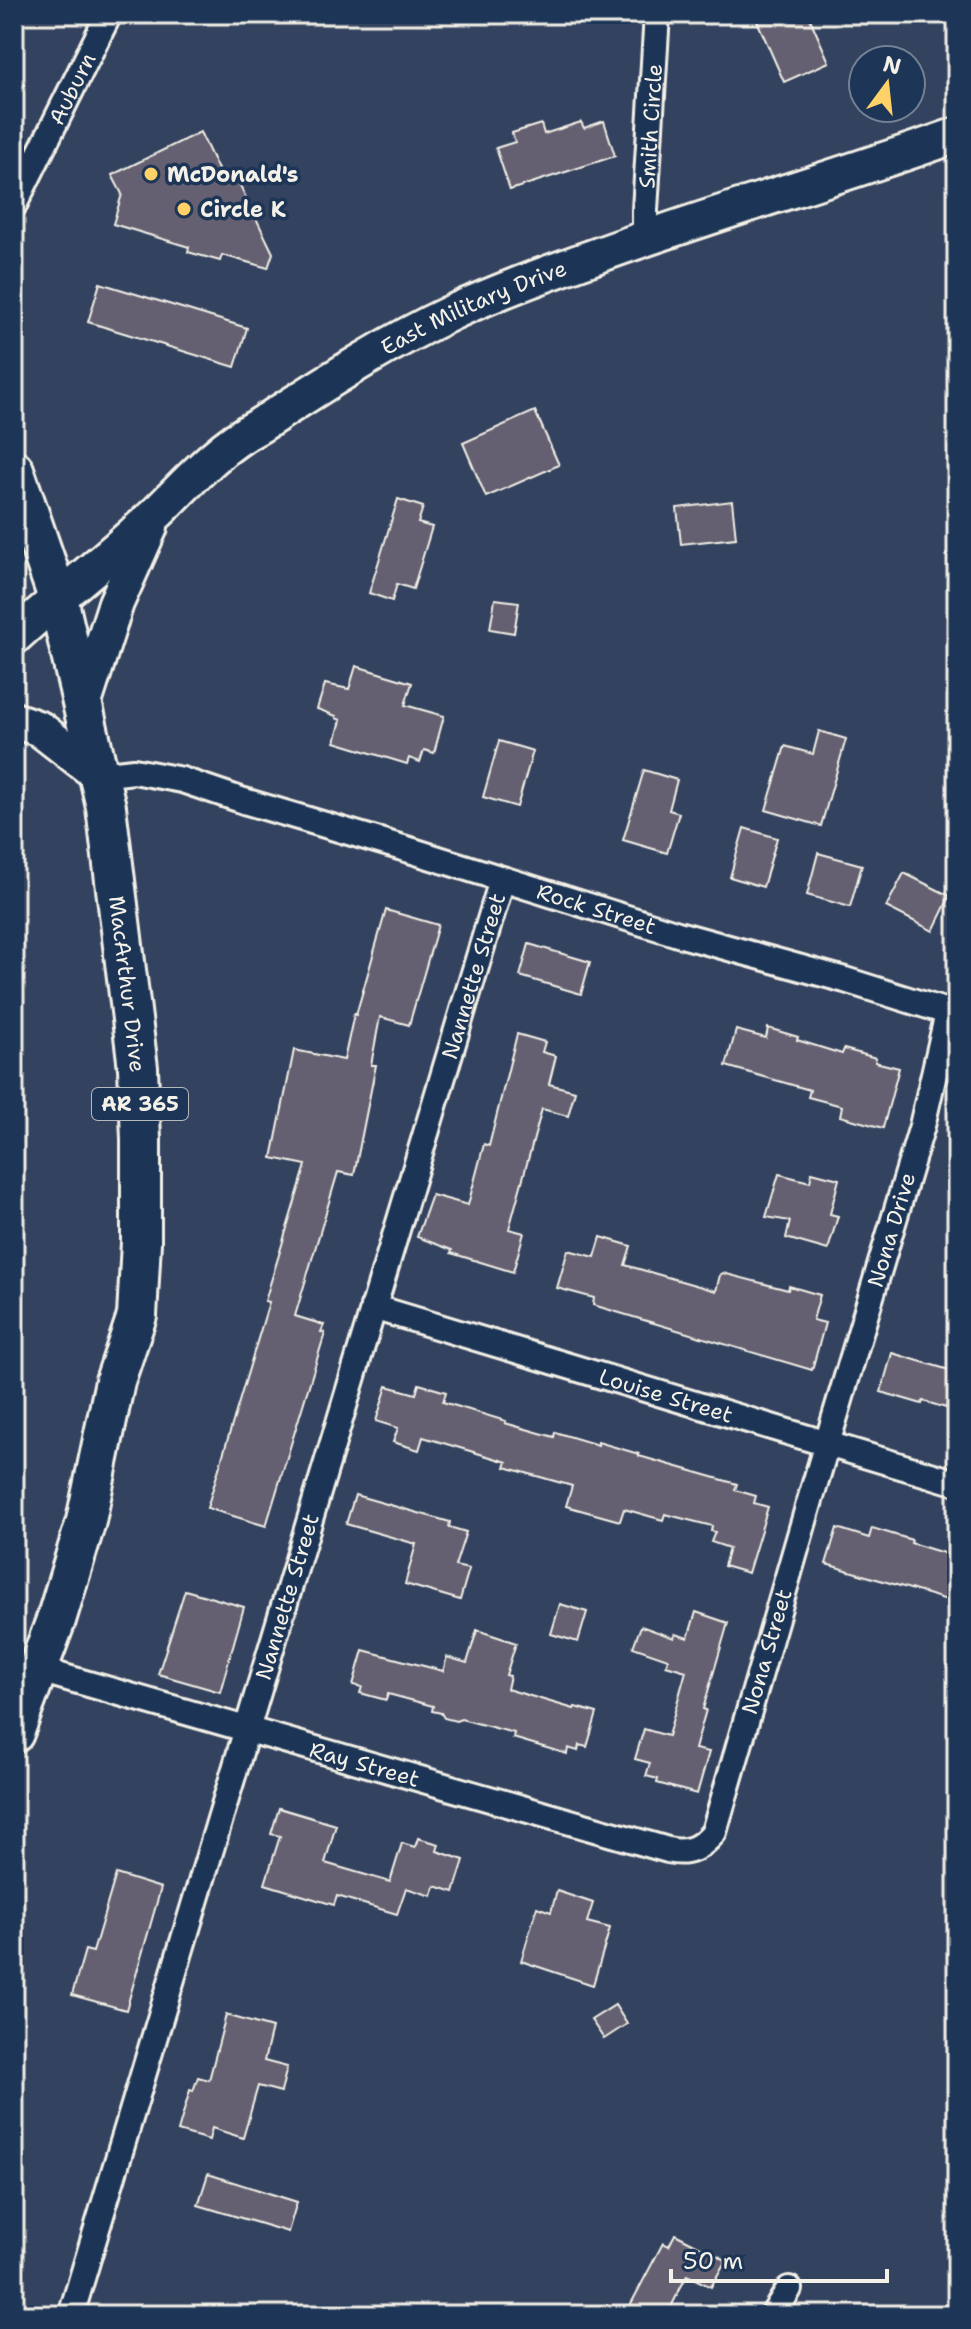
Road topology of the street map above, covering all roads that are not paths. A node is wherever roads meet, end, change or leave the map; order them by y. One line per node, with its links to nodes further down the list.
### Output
1 (109, 14): 4 (street, Auburn)
2 (657, 14): 5 (street, Smith Circle)
3 (957, 135): 5 (street, East Military Drive)
4 (14, 205)
5 (645, 238): 7 (street, East Military Drive)
6 (14, 470): 8 (main road, MacArthur Drive / AR 365)
7 (158, 512): 8 (street, East Military Drive); 10 (street)
8 (58, 598): 9 (street, East Military Drive); 10 (main road, MacArthur Drive / AR 365)
9 (14, 637)
10 (83, 706): 12 (main road, MacArthur Drive / AR 365)
11 (14, 720): 12 (street)
12 (99, 775): 13 (street, Rock Street); 18 (main road, MacArthur Drive / AR 365)
13 (502, 880): 14 (street, Rock Street); 15 (street, Nannette Street)
14 (953, 1014): 16 (street, Nona Drive)
15 (373, 1307): 16 (street, Louise Street); 19 (street, Nannette Street)
16 (828, 1444): 17 (street, Louise Street); 21 (street, Nona Street)
17 (957, 1483)
18 (36, 1669): 19 (street, Ray Street); 20 (main road, MacArthur Drive / AR 365)
19 (246, 1731): 21 (street, Ray Street); 23 (street, Nannette Street)
20 (14, 1733)
21 (694, 1850)
22 (789, 2289): 24 (street)
23 (71, 2315)
24 (773, 2315)

